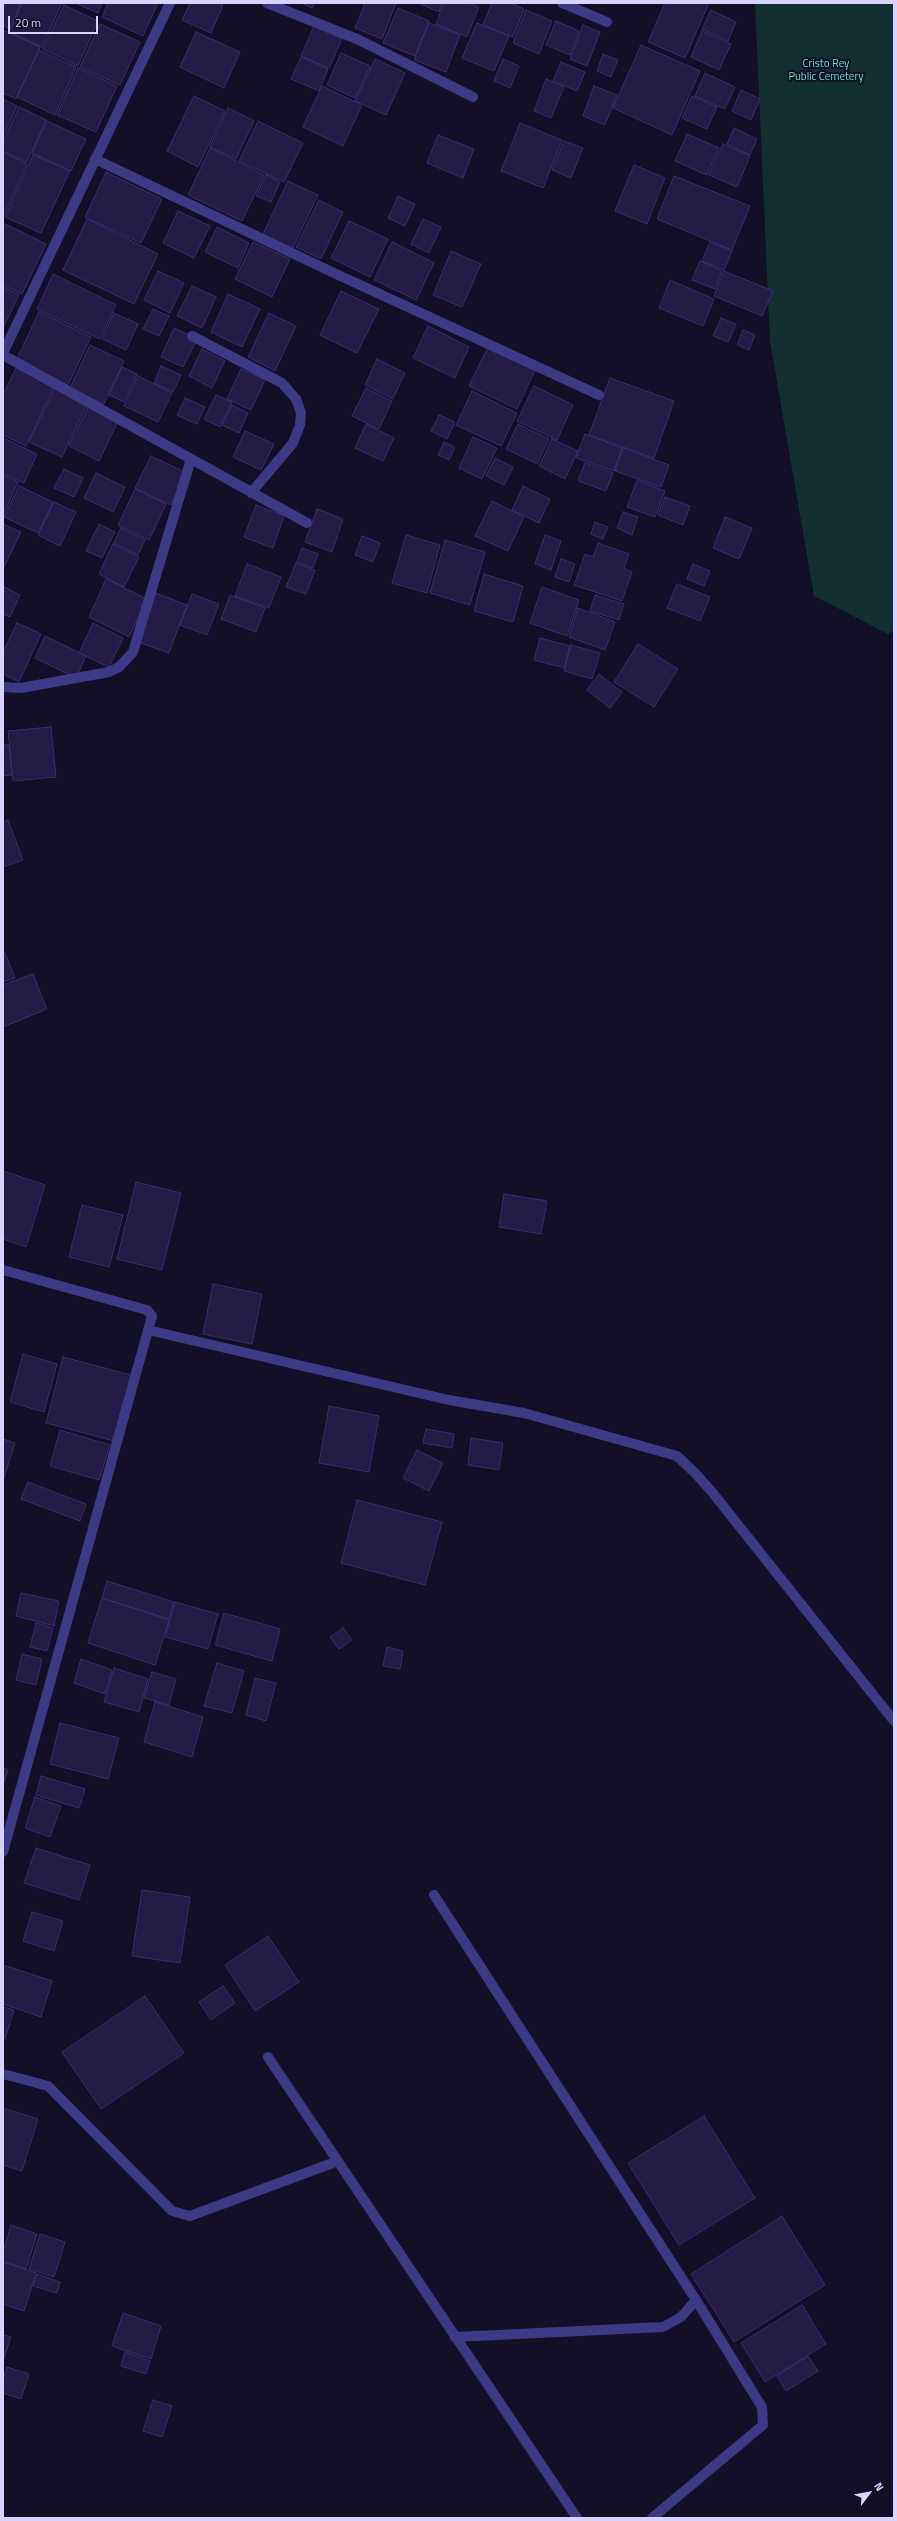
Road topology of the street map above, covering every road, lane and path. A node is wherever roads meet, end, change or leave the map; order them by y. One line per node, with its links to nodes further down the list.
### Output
1 (170, 3): 6 (street)
2 (268, 3): 5 (street)
3 (562, 3): 4 (street)
4 (607, 22)
5 (474, 97)
6 (95, 159): 8 (street); 9 (street)
7 (192, 336): 11 (street)
8 (3, 354): 10 (street)
9 (599, 395)
10 (192, 459): 11 (street); 13 (street)
11 (252, 493): 12 (street)
12 (308, 523)
13 (3, 687)
14 (3, 1270): 15 (street)
15 (148, 1330): 16 (street); 17 (street)
16 (894, 1721)
17 (3, 1852)
18 (434, 1895): 22 (street)
19 (268, 2057): 21 (street)
20 (3, 2074): 21 (street)
21 (338, 2161): 23 (street)
22 (696, 2300): 23 (street); 25 (street)
23 (455, 2337): 24 (street)
24 (577, 2518)
25 (652, 2518)

